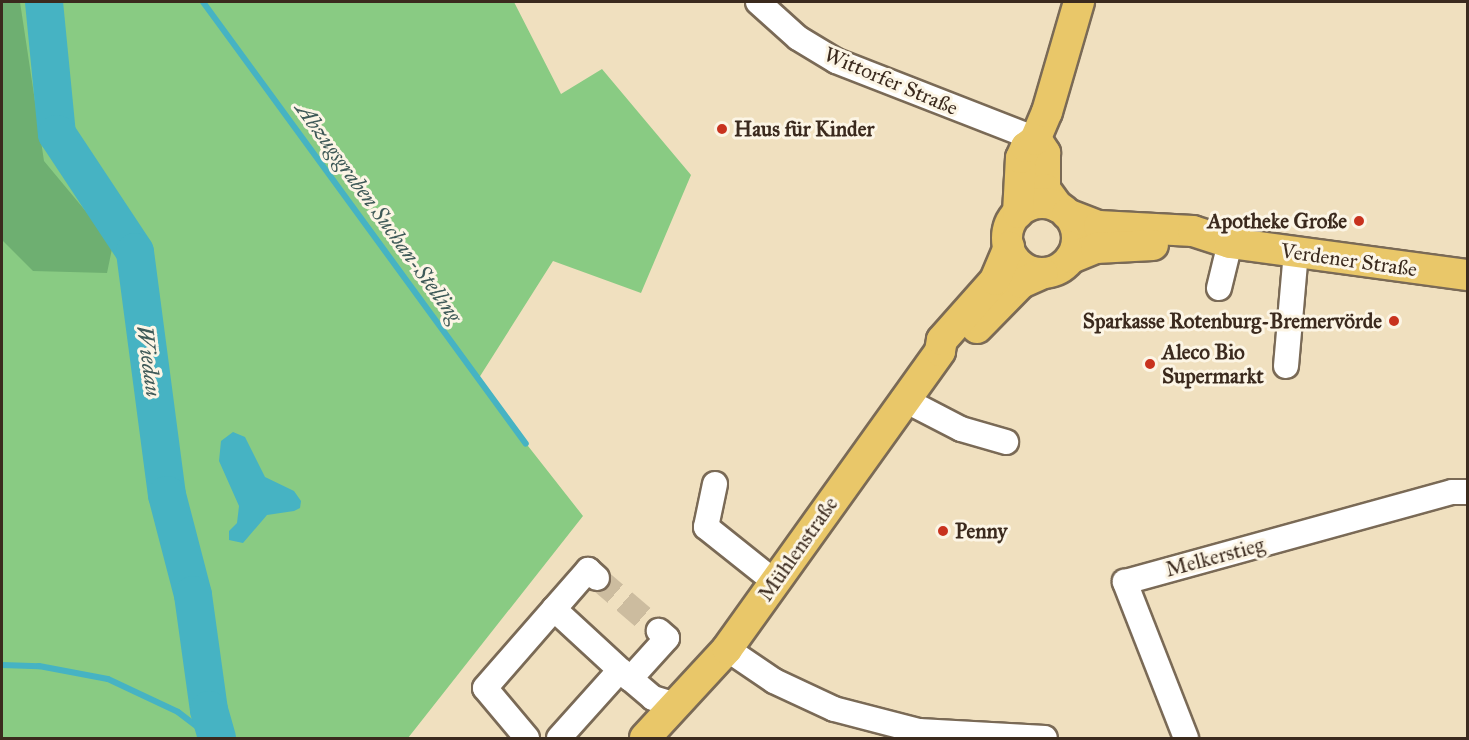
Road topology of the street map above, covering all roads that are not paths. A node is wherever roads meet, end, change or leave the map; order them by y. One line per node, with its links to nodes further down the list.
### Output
1 (758, 2): 3 (street, Wittorfer Straße)
2 (1079, 2): 3 (main road)
3 (1036, 139): 4 (main road); 5 (main road)
4 (1063, 211): 5 (main road); 6 (main road, Verdener Straße); 9 (main road)
5 (1018, 213): 7 (main road)
6 (1230, 243): 8 (main road, Verdener Straße); 9 (main road, Verdener Straße); 12 (street)
7 (1009, 247): 10 (main road); 13 (main road, Mühlenstraße)
8 (1296, 252): 11 (main road, Verdener Straße); 14 (street)
9 (1071, 258): 10 (main road)
10 (1043, 273): 13 (main road, Mühlenstraße)
11 (1467, 275)
12 (1219, 288)
13 (940, 351): 15 (main road, Mühlenstraße)
14 (1286, 366)
15 (903, 399): 16 (street); 20 (main road, Mühlenstraße)
16 (1005, 442)
17 (715, 484): 20 (street)
18 (1467, 492): 30 (street, Melkerstieg)
19 (597, 578): 21 (street)
20 (775, 582): 23 (main road, Mühlenstraße)
21 (554, 609): 24 (street); 26 (street)
22 (658, 631): 24 (street)
23 (728, 649): 25 (main road, Mühlenstraße); 29 (street)
24 (625, 674): 25 (street); 27 (street)
25 (676, 705): 28 (main road, Mühlenstraße)
26 (526, 738)
27 (559, 738)
28 (645, 738)
29 (1045, 738)
30 (1186, 738)

